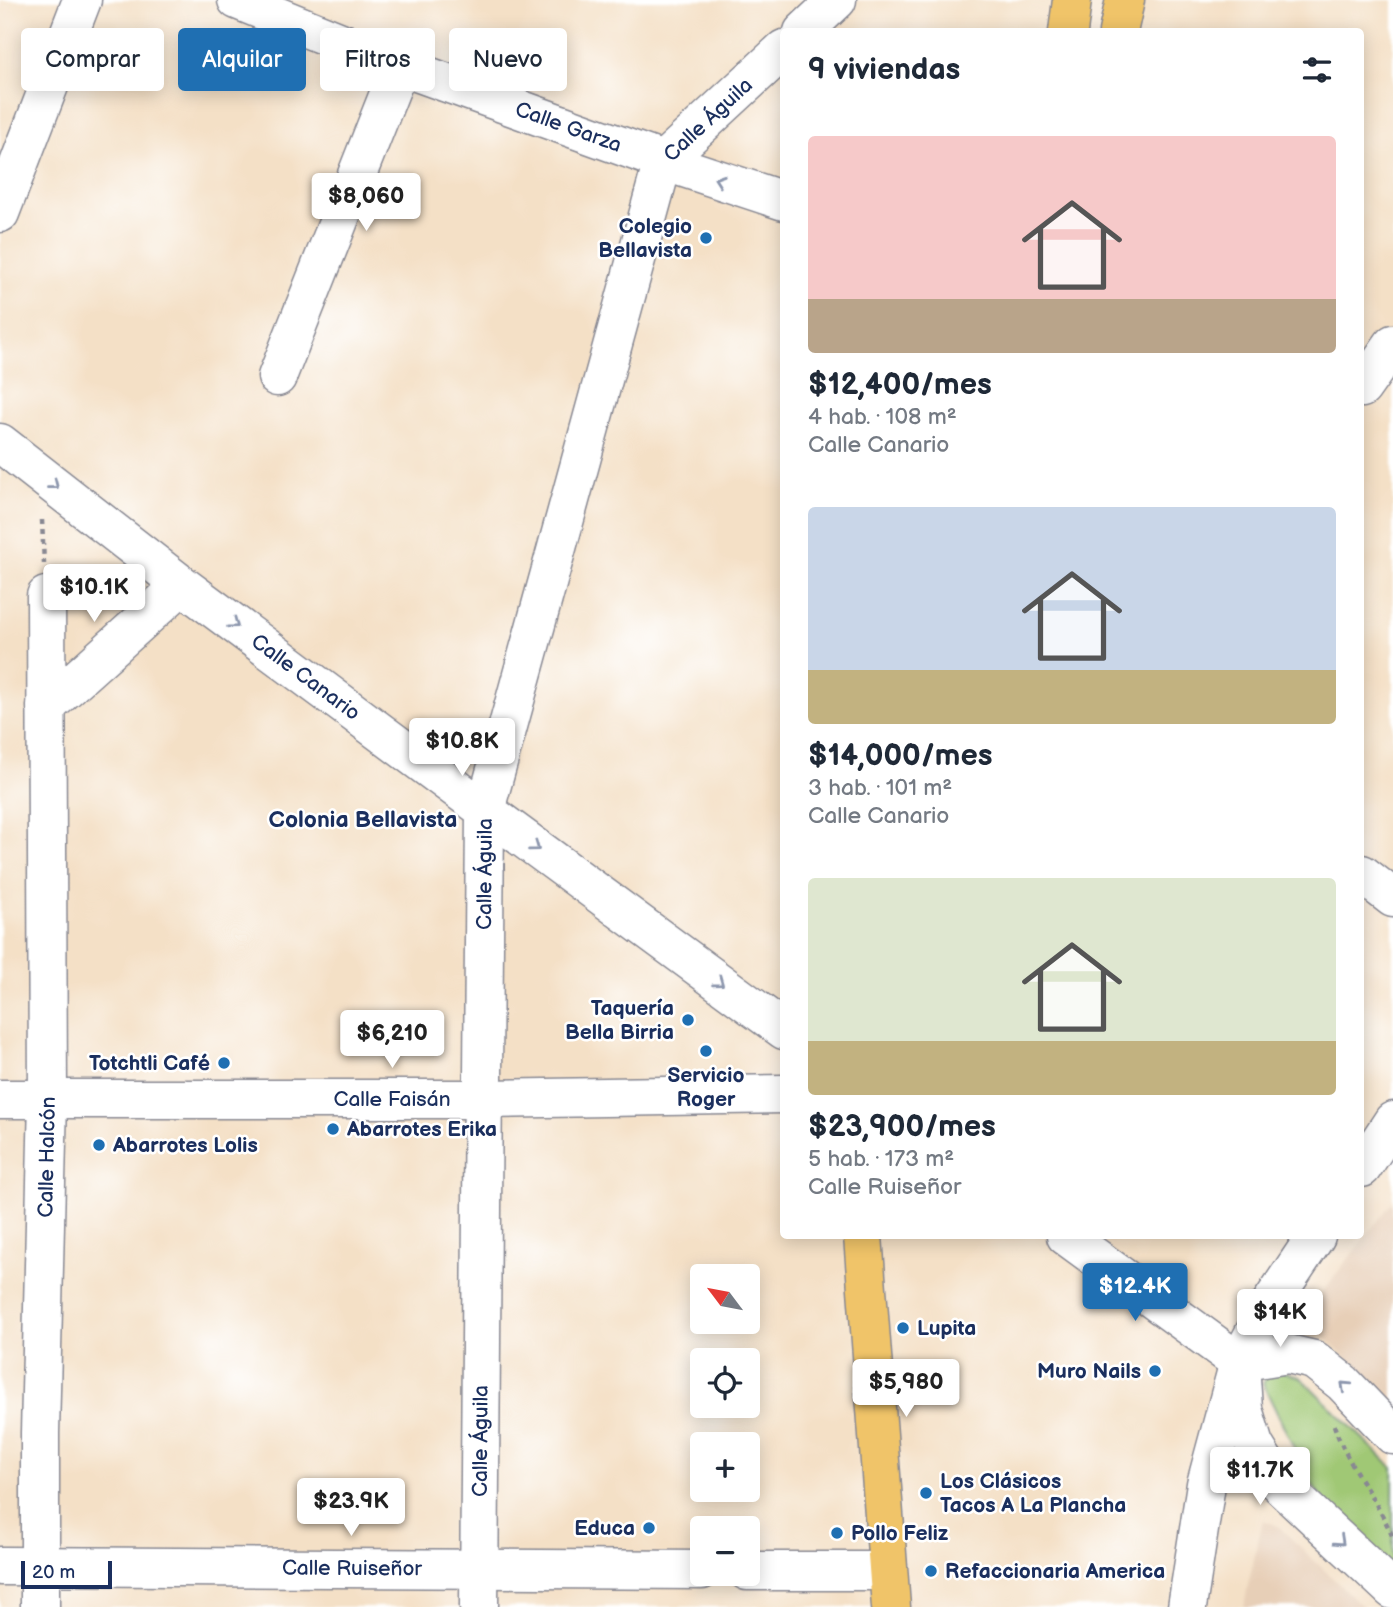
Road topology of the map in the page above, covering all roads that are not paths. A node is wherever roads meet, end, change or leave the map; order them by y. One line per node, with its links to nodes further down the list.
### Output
1 (82, 0): 15 (street)
2 (237, 0): 9 (street, Calle Garza)
3 (836, 0): 6 (street)
4 (1072, 0): 7 (main road)
5 (1125, 0): 8 (main road)
6 (807, 28)
7 (1068, 28)
8 (1119, 28)
9 (320, 34)
10 (780, 53): 13 (street, Calle Águila)
11 (435, 79): 13 (street, Calle Garza)
12 (390, 91): 17 (street)
13 (663, 161): 14 (street, Calle Garza, one-way to 13); 23 (street, Calle Águila)
14 (780, 200)
15 (0, 213)
16 (1393, 344): 18 (street)
17 (277, 377)
18 (1364, 385)
19 (0, 443): 20 (street, Calle Canario, one-way to 20)
20 (182, 585): 22 (street); 23 (street, Calle Canario, one-way to 23)
21 (46, 596): 22 (street, Calle Halcón)
22 (46, 708): 29 (street, Calle Halcón)
23 (485, 810): 26 (street, Calle Canario, one-way to 26); 30 (street, Calle Águila)
24 (1364, 876): 25 (street)
25 (1393, 898)
26 (780, 1027)
27 (780, 1094): 30 (street, Calle Faisán)
28 (0, 1099): 29 (street, Calle Faisán)
29 (48, 1099): 30 (street, Calle Faisán); 39 (street, Calle Halcón)
30 (484, 1100): 40 (street, Calle Águila)
31 (1393, 1121): 32 (street)
32 (1364, 1165)
33 (863, 1239): 43 (main road)
34 (1070, 1239): 36 (street)
35 (1314, 1239): 36 (street)
36 (1240, 1362): 37 (street, one-way to 36); 44 (street, one-way to 44); 47 (street)
37 (1393, 1435)
38 (0, 1566): 39 (street, Calle Ruiseñor)
39 (40, 1566): 40 (street, Calle Ruiseñor); 45 (street, Calle Halcón)
40 (478, 1569): 41 (street, Calle Ruiseñor); 46 (street, Calle Águila)
41 (690, 1570)
42 (760, 1573): 43 (street)
43 (889, 1589)
44 (1393, 1590)
45 (40, 1607)
46 (479, 1607)
47 (1187, 1607)

